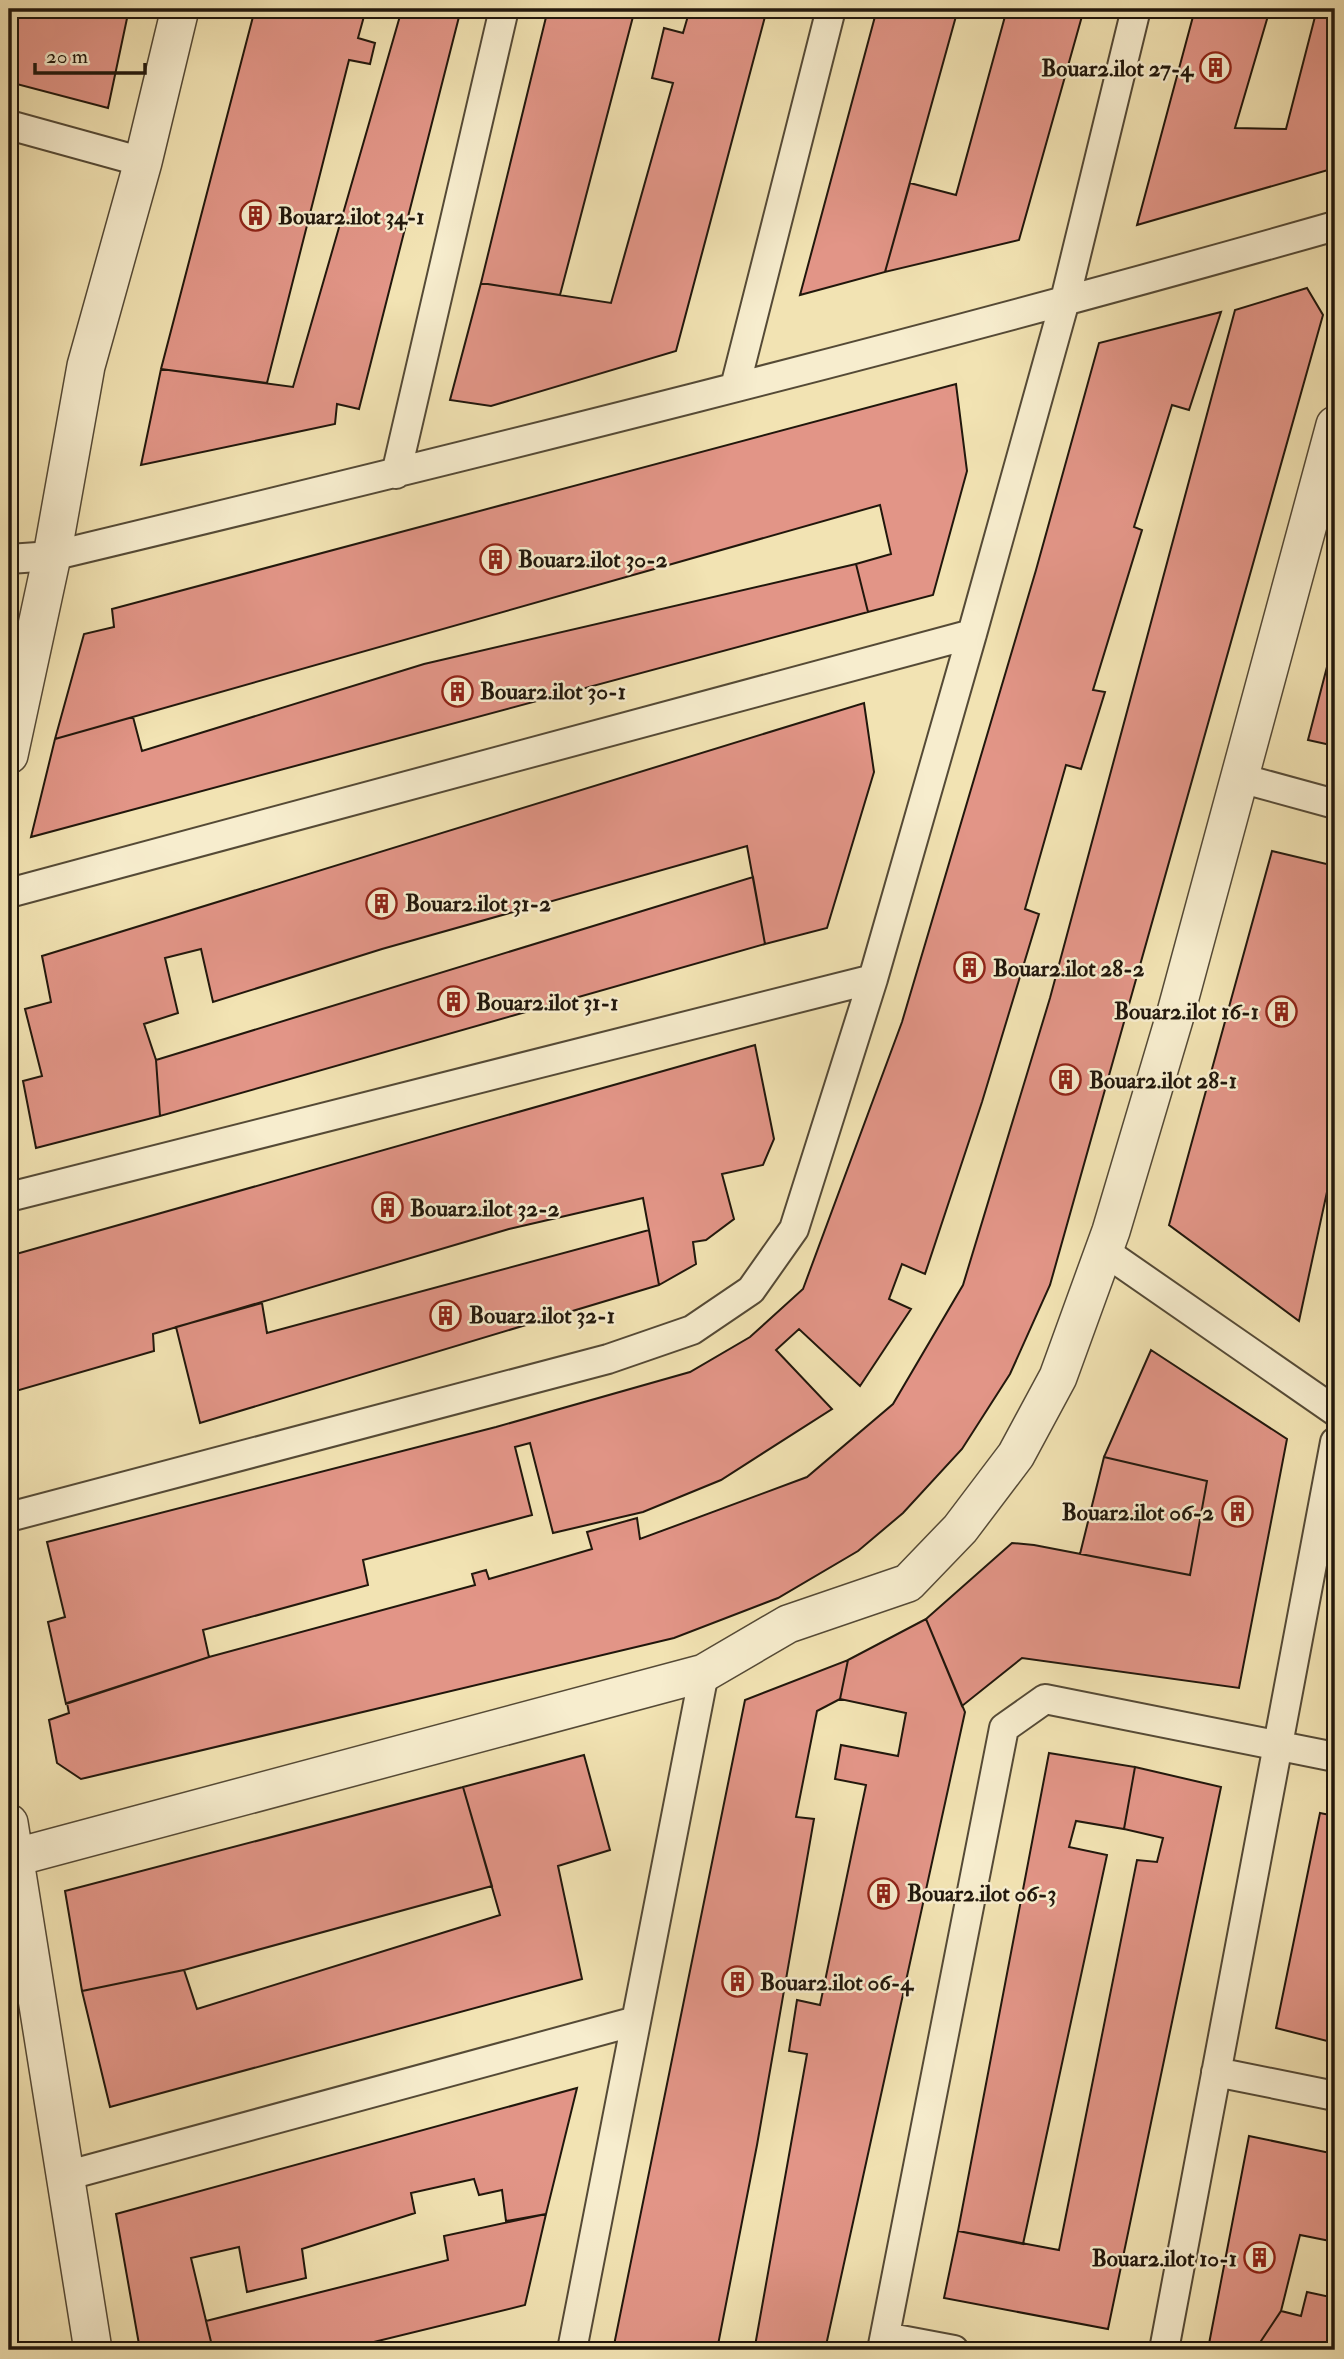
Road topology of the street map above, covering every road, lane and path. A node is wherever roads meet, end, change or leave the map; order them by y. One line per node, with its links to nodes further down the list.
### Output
1 (180, 9): 6 (street)
2 (504, 9): 11 (street)
3 (831, 9): 9 (street)
4 (1136, 9): 8 (street)
5 (9, 125): 6 (street)
6 (143, 162): 12 (street)
7 (1335, 226): 8 (street)
8 (1064, 304): 9 (street); 14 (street)
9 (736, 387): 11 (street)
10 (1335, 425): 16 (street)
11 (396, 474): 12 (street)
12 (52, 556): 13 (street); 15 (street)
13 (9, 559)
14 (972, 634): 18 (street); 19 (street)
15 (9, 755)
16 (1240, 778): 17 (street); 21 (street)
17 (1335, 804)
18 (9, 893)
19 (873, 979): 20 (street); 24 (street)
20 (9, 1197)
21 (1104, 1251): 22 (street); 25 (street)
22 (1335, 1411)
23 (1335, 1442): 26 (street)
24 (9, 1517)
25 (704, 1673): 28 (street); 29 (street)
26 (1278, 1746): 27 (street); 30 (street); 33 (street)
27 (1335, 1757)
28 (11, 1847): 32 (street)
29 (636, 2021): 32 (street); 35 (street)
30 (1216, 2072): 31 (street); 37 (street)
31 (1335, 2096)
32 (65, 2176): 34 (street)
33 (884, 2344): 36 (street)
34 (93, 2350)
35 (572, 2350)
36 (954, 2350)
37 (1164, 2350)

